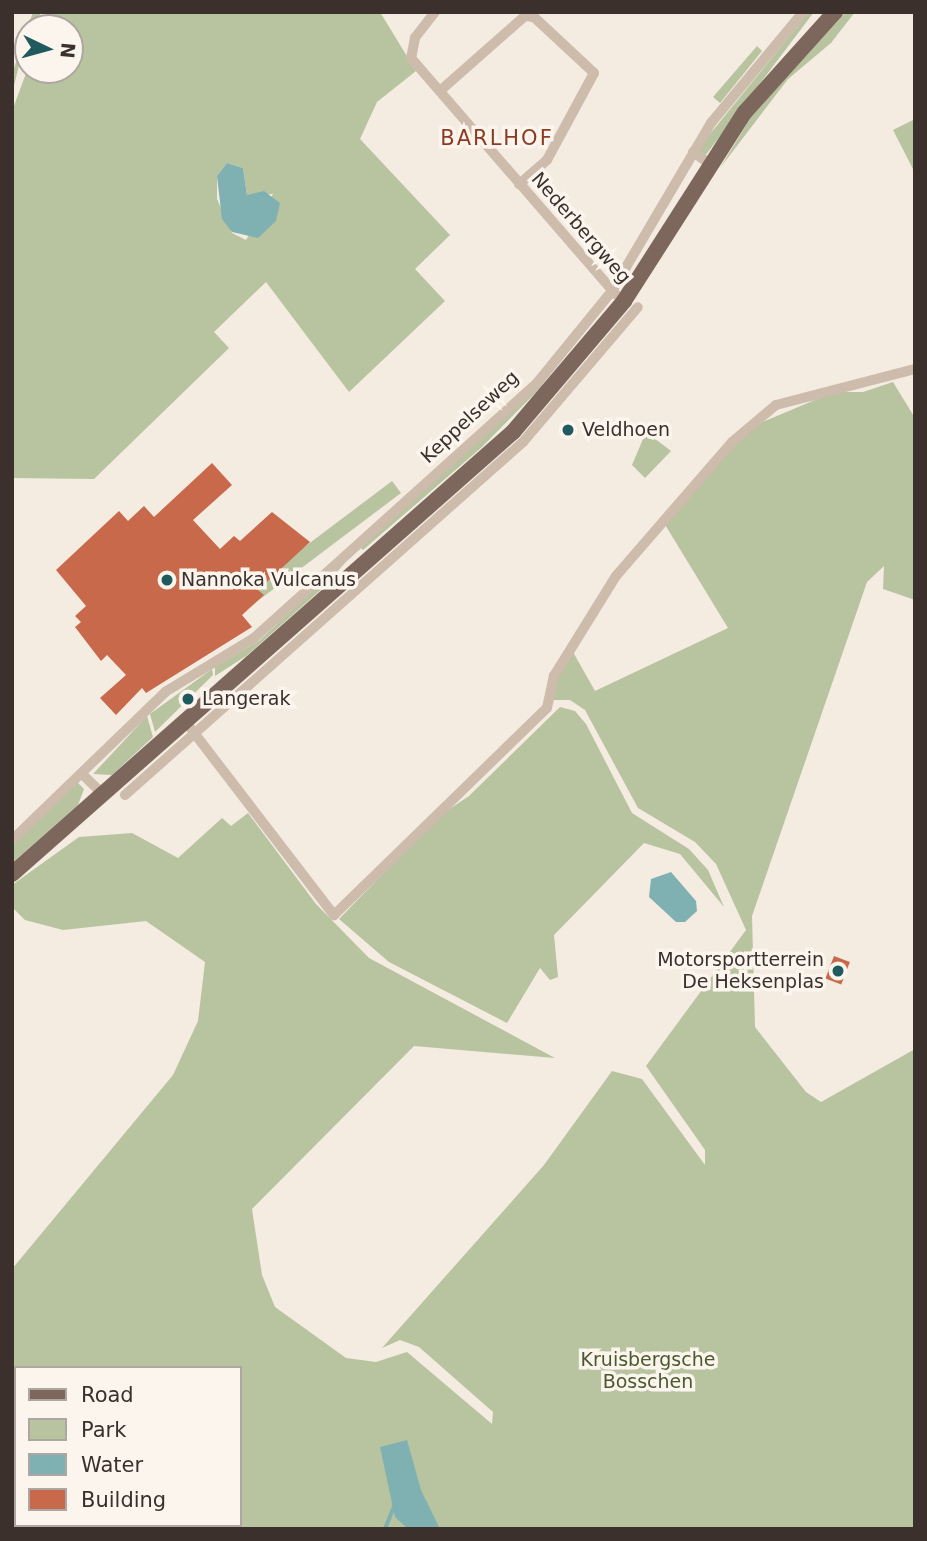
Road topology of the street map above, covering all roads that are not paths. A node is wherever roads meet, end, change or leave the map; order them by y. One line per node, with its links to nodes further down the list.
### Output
1 (435, 12): 4 (street, Nederbergweg)
2 (803, 12): 5 (street, Keppelseweg)
3 (830, 18): 6 (main road, Keppelseweg)
4 (441, 90): 7 (street, Nederbergweg); 7 (street)
5 (693, 152): 6 (street); 8 (street, Keppelseweg)
6 (710, 164): 8 (main road, Keppelseweg)
7 (519, 184): 8 (street, Nederbergweg)
8 (625, 300): 10 (main road, Keppelseweg); 11 (street, Keppelseweg)
9 (915, 369): 10 (street)
10 (189, 727): 12 (main road, Keppelseweg); 13 (street, Keppelseweg)
11 (82, 774): 12 (street); 14 (street, Keppelseweg)
12 (103, 793): 15 (main road, Keppelseweg)
13 (125, 795)
14 (12, 840)
15 (12, 874)

